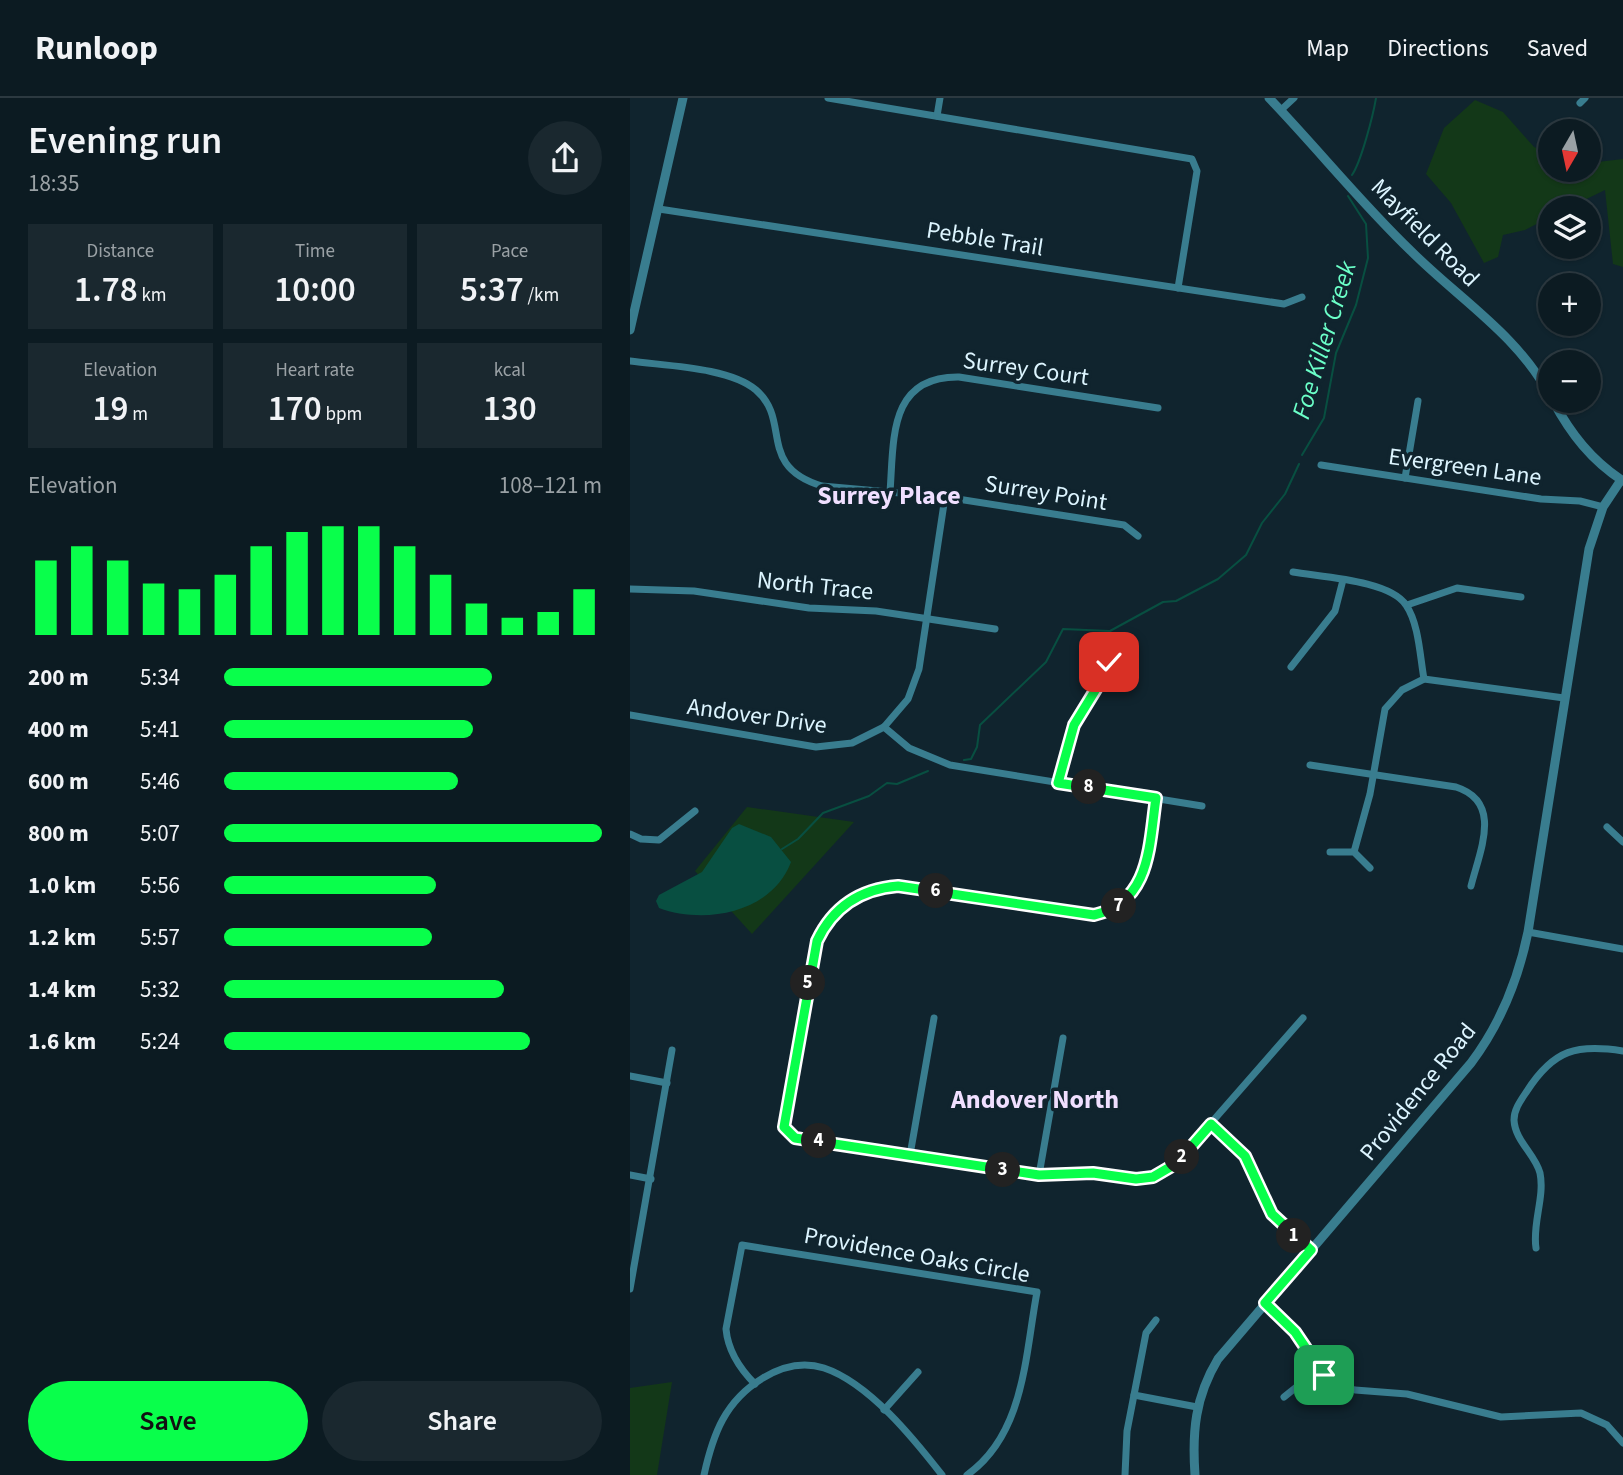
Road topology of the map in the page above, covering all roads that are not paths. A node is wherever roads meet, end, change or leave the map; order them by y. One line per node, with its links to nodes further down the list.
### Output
1 (683, 98): 8 (street)
2 (828, 98): 7 (street)
3 (940, 98): 7 (street)
4 (1269, 98): 6 (street, Mayfield Road)
5 (1294, 98): 6 (street)
6 (1281, 110): 13 (street, Mayfield Road)
7 (937, 116): 9 (street)
8 (659, 209): 9 (street, Pebble Trail); 11 (street)
9 (1178, 288): 10 (street, Pebble Trail)
10 (1302, 297)
11 (630, 330)
12 (630, 361): 20 (street, Surrey Point)
13 (1538, 373)
14 (1418, 401): 18 (street)
15 (1158, 408): 20 (street, Surrey Court)
16 (1560, 413): 19 (street, Mayfield Road)
17 (1321, 465): 18 (street, Evergreen Lane)
18 (1405, 478): 22 (street, Evergreen Lane)
19 (1622, 480): 22 (street, Providence Road)
20 (890, 492): 21 (street, Surrey Point)
21 (945, 498): 23 (street, Surrey Point); 29 (street, Andover Drive)
22 (1603, 507): 34 (street, Providence Road)
23 (1138, 536)
24 (1293, 572): 25 (street)
25 (1343, 580): 28 (street); 32 (street)
26 (630, 589): 29 (street, North Trace)
27 (1521, 597): 28 (street)
28 (1407, 605): 33 (street)
29 (927, 618): 30 (street, North Trace); 36 (street, Andover Drive)
30 (995, 629)
31 (1112, 663): 39 (street)
32 (1291, 667)
33 (1424, 679): 34 (street); 38 (street)
34 (1564, 698): 50 (street, Providence Road)
35 (630, 715): 36 (street, Andover Drive)
36 (884, 727): 39 (street)
37 (1310, 765): 38 (street)
38 (1373, 775): 47 (street); 49 (street)
39 (1058, 783): 40 (street)
40 (1156, 798): 41 (street); 60 (street)
41 (1202, 806)
42 (695, 811): 44 (street)
43 (1607, 827): 45 (street)
44 (630, 834)
45 (1623, 842)
46 (1331, 852): 47 (street)
47 (1354, 852): 48 (street)
48 (1370, 868)
49 (1471, 886)
50 (1528, 933): 51 (street); 65 (street, Providence Road)
51 (1623, 949)
52 (934, 1018): 60 (street)
53 (1303, 1018): 59 (street)
54 (1063, 1038): 62 (street)
55 (672, 1050): 58 (street)
56 (1623, 1051): 64 (street)
57 (630, 1076): 58 (street)
58 (667, 1083): 63 (street)
59 (1211, 1124): 62 (street); 65 (street)
60 (910, 1155): 62 (street)
61 (630, 1175): 63 (street)
62 (1039, 1175)
63 (651, 1179): 66 (street)
64 (1536, 1248)
65 (1311, 1250): 68 (street, Providence Road)
66 (631, 1277): 67 (street)
67 (630, 1289)
68 (1265, 1303): 70 (street); 75 (street, Providence Road)
69 (1156, 1320): 73 (street)
70 (1319, 1369): 74 (street); 77 (street)
71 (918, 1372): 76 (street)
72 (755, 1384): 76 (street); 78 (street); 80 (street, Providence Oaks Circle)
73 (1134, 1395): 75 (street); 81 (street)
74 (1284, 1397)
75 (1197, 1407): 82 (street, Providence Road)
76 (884, 1410): 79 (street)
77 (1623, 1443)
78 (704, 1475)
79 (942, 1475)
80 (967, 1475)
81 (1125, 1475)
82 (1195, 1475)

